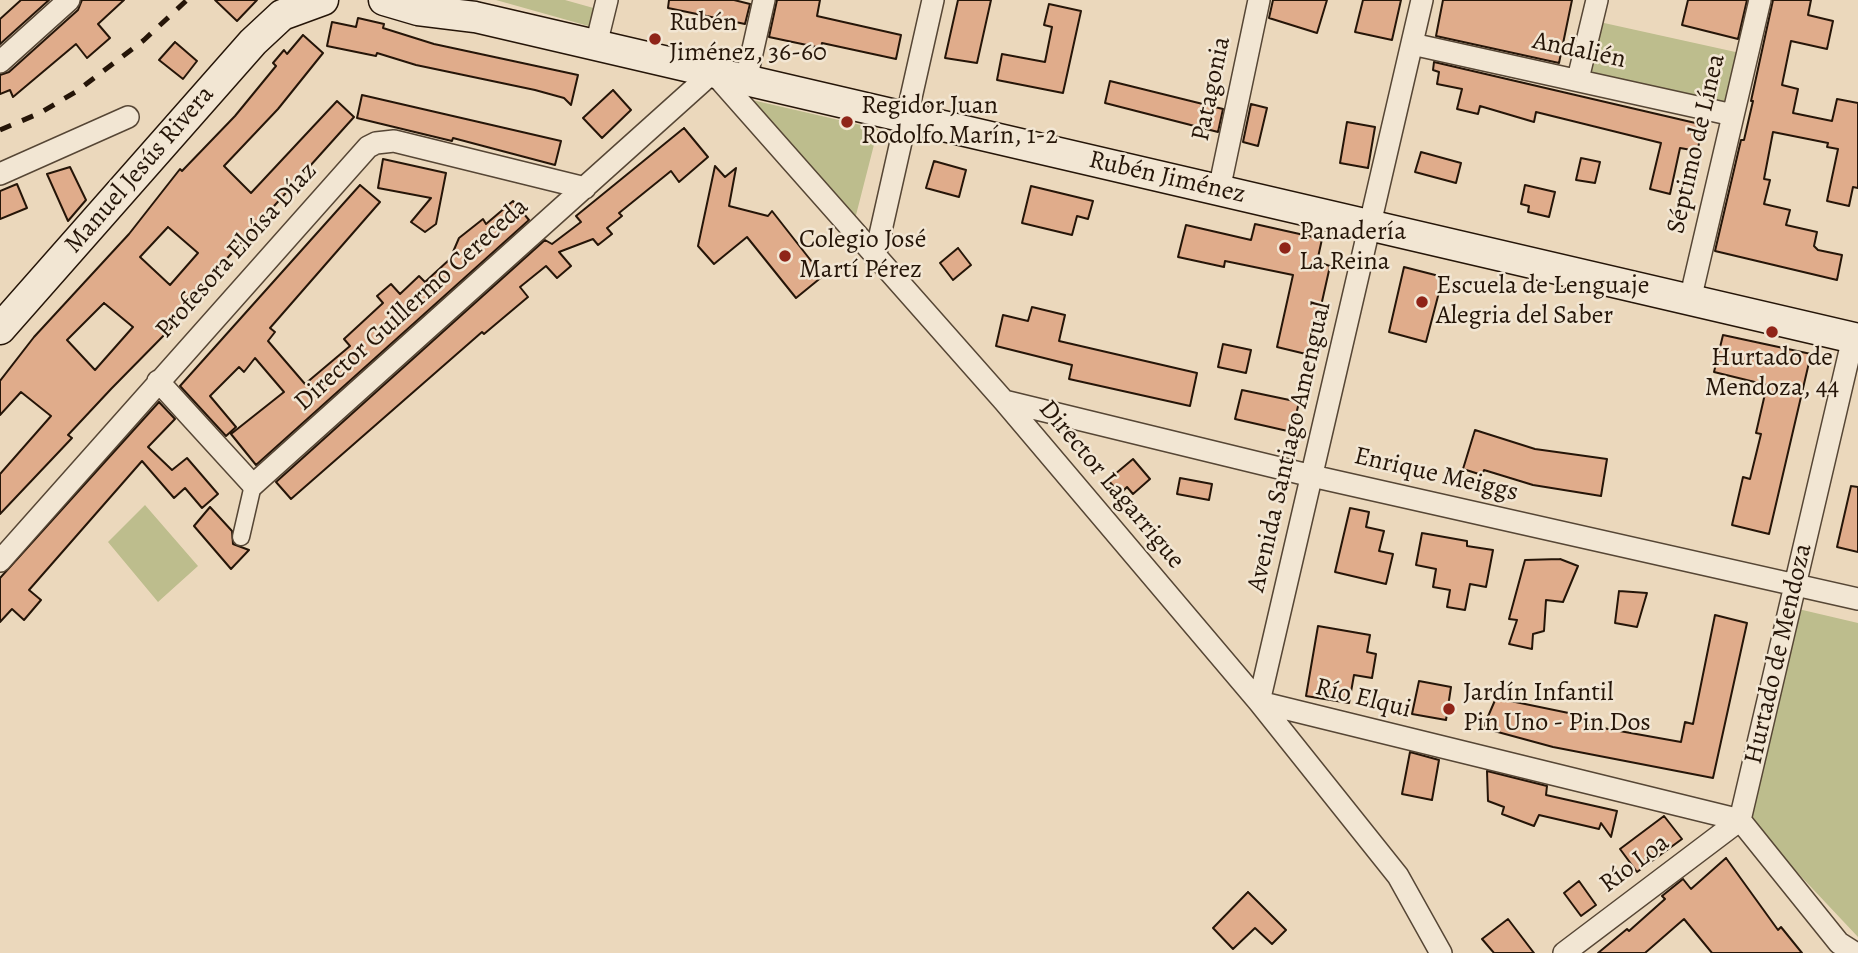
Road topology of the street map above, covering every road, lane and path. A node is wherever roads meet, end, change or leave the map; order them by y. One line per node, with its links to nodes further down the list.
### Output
1 (69, 0): 15 (street)
2 (323, 0): 28 (main road, Manuel Jesús Rivera)
3 (384, 0): 12 (main road, Rubén Jiménez)
4 (444, 0): 12 (main road, Rubén Jiménez)
5 (607, 0): 14 (street)
6 (764, 0): 18 (street)
7 (933, 0): 21 (street)
8 (1259, 0): 24 (street, Patagonia)
9 (1422, 0): 13 (street, Avenida Santiago Amengual)
10 (1597, 0): 17 (street)
11 (1760, 0): 19 (street, Séptimo de Línea)
12 (475, 17): 14 (main road, Rubén Jiménez)
13 (1412, 44): 17 (street, Andalién); 25 (street, Avenida Santiago Amengual)
14 (596, 45): 16 (main road, Rubén Jiménez)
15 (0, 62)
16 (713, 72): 18 (main road, Rubén Jiménez); 23 (street, Director Guillermo Cereceda); 26 (street, Director Lagarrigue)
17 (1578, 79): 19 (street, Andalién)
18 (746, 80): 21 (main road, Rubén Jiménez)
19 (1733, 115): 27 (street, Séptimo de Línea)
20 (128, 117): 22 (street)
21 (907, 117): 24 (main road, Rubén Jiménez); 26 (street)
22 (0, 174)
23 (585, 188): 30 (street, Profesora Eloísa Díaz); 33 (street, Director Guillermo Cereceda)
24 (1219, 190): 25 (main road, Rubén Jiménez)
25 (1370, 225): 27 (main road, Rubén Jiménez); 32 (street, Avenida Santiago Amengual)
26 (875, 257): 31 (street, Director Lagarrigue)
27 (1690, 300): 29 (main road, Rubén Jiménez)
28 (0, 328)
29 (1856, 331): 36 (street, Hurtado de Mendoza)
30 (158, 381): 33 (street); 35 (street, Profesora Eloísa Díaz)
31 (1003, 401): 32 (street, Enrique Meiggs); 38 (street, Director Lagarrigue)
32 (1312, 476): 36 (street, Enrique Meiggs); 38 (street, Avenida Santiago Amengual)
33 (253, 485): 34 (street)
34 (241, 537)
35 (0, 561)
36 (1795, 584): 37 (street, Enrique Meiggs); 39 (street, Hurtado de Mendoza)
37 (1858, 599)
38 (1259, 702): 39 (street, Río Elqui); 40 (street, Director Lagarrigue)
39 (1740, 820): 41 (street, Río Loa); 42 (street)
40 (1441, 953)
41 (1563, 953)
42 (1855, 953)

